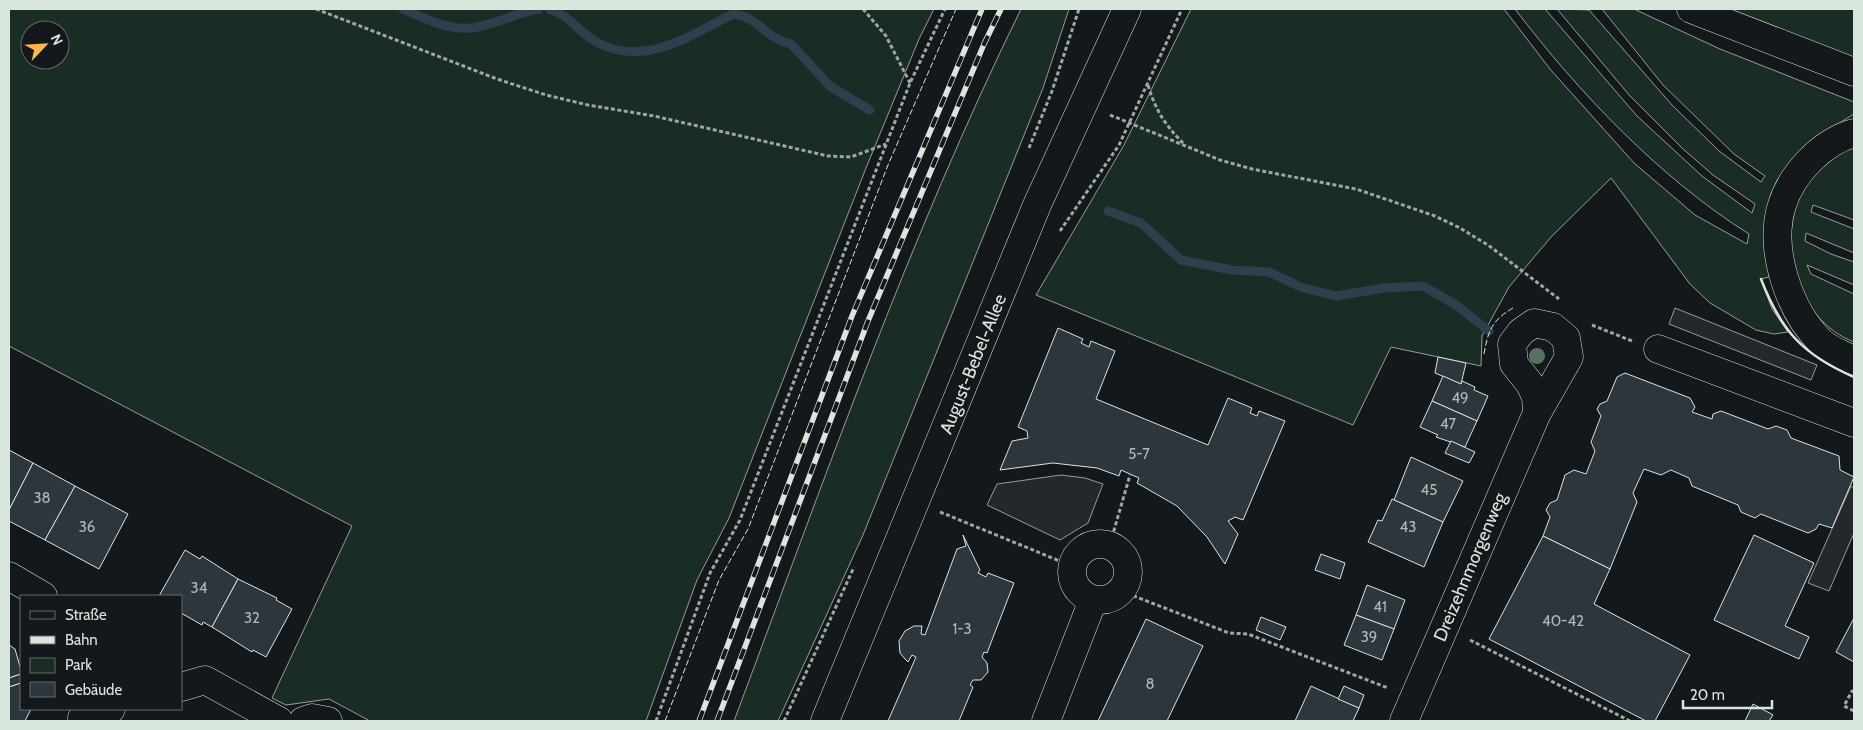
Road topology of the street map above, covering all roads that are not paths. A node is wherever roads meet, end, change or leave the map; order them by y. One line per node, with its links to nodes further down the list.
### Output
1 (1127, 9): 19 (main road, August-Bebel-Allee)
2 (1691, 9): 3 (main road)
3 (1854, 72)
4 (1854, 133): 6 (main road)
5 (1658, 350): 8 (main road)
6 (1854, 361)
7 (1537, 413): 14 (main road, Dreizehnmorgenweg)
8 (1854, 423)
9 (9, 576): 10 (main road)
10 (41, 595)
11 (1093, 600): 11 (main road); 20 (main road)
12 (193, 684): 16 (main road)
13 (107, 710): 15 (main road)
14 (1409, 710)
15 (82, 716)
16 (279, 721)
17 (303, 721): 18 (main road)
18 (328, 721)
19 (825, 721)
20 (1046, 721)

